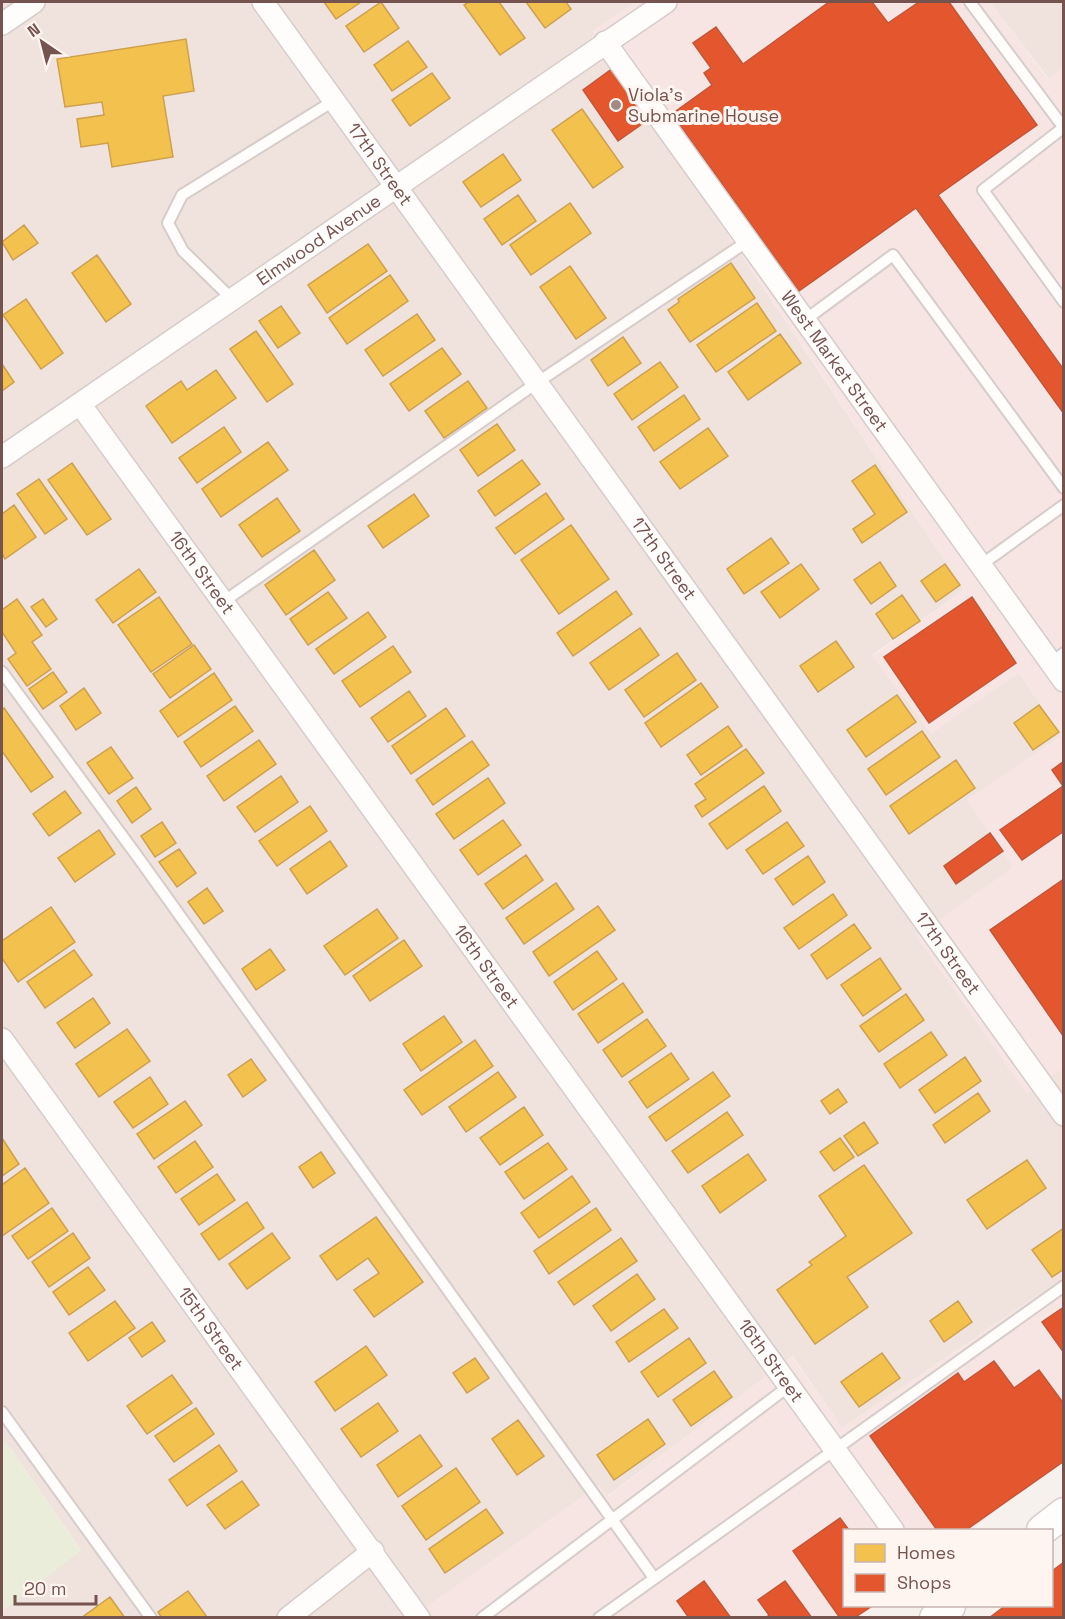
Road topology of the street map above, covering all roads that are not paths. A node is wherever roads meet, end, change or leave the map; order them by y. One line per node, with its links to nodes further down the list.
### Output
1 (34, 2): 5 (street)
2 (263, 2): 7 (street, 17th Street)
3 (666, 2): 6 (street, Elmwood Avenue)
4 (970, 2): 8 (lane)
5 (2, 24)
6 (605, 42): 9 (street, Elmwood Avenue); 10 (street, West Market Street)
7 (335, 100): 9 (street, 17th Street); 11 (lane)
8 (1063, 128): 12 (lane)
9 (397, 184): 11 (street, Elmwood Avenue); 14 (street, 17th Street)
10 (748, 241): 13 (street, West Market Street); 14 (lane)
11 (232, 299): 15 (street, Elmwood Avenue)
12 (1064, 302)
13 (805, 320): 17 (lane); 19 (street, West Market Street)
14 (538, 382): 20 (lane); 25 (street, 17th Street)
15 (80, 404): 16 (street, Elmwood Avenue); 20 (street, 16th Street)
16 (2, 457)
17 (1064, 488)
18 (1064, 505): 19 (lane)
19 (981, 565): 21 (street, West Market Street)
20 (223, 602): 27 (street, 16th Street)
21 (1057, 658): 23 (street, West Market Street)
22 (2, 672): 31 (lane)
23 (1064, 681)
24 (2, 1039): 34 (street, 15th Street)
25 (1064, 1115)
26 (1064, 1286): 29 (lane)
27 (789, 1386): 29 (street, 16th Street); 31 (lane)
28 (2, 1412): 36 (lane)
29 (835, 1449): 32 (street, 16th Street); 35 (lane)
30 (1064, 1514): 33 (main road)
31 (614, 1520): 35 (lane); 39 (lane)
32 (892, 1529)
33 (1043, 1529)
34 (373, 1551): 37 (street); 38 (street, 15th Street)
35 (654, 1578): 40 (lane)
36 (151, 1617)
37 (288, 1617)
38 (419, 1617)
39 (482, 1617)
40 (599, 1617)

